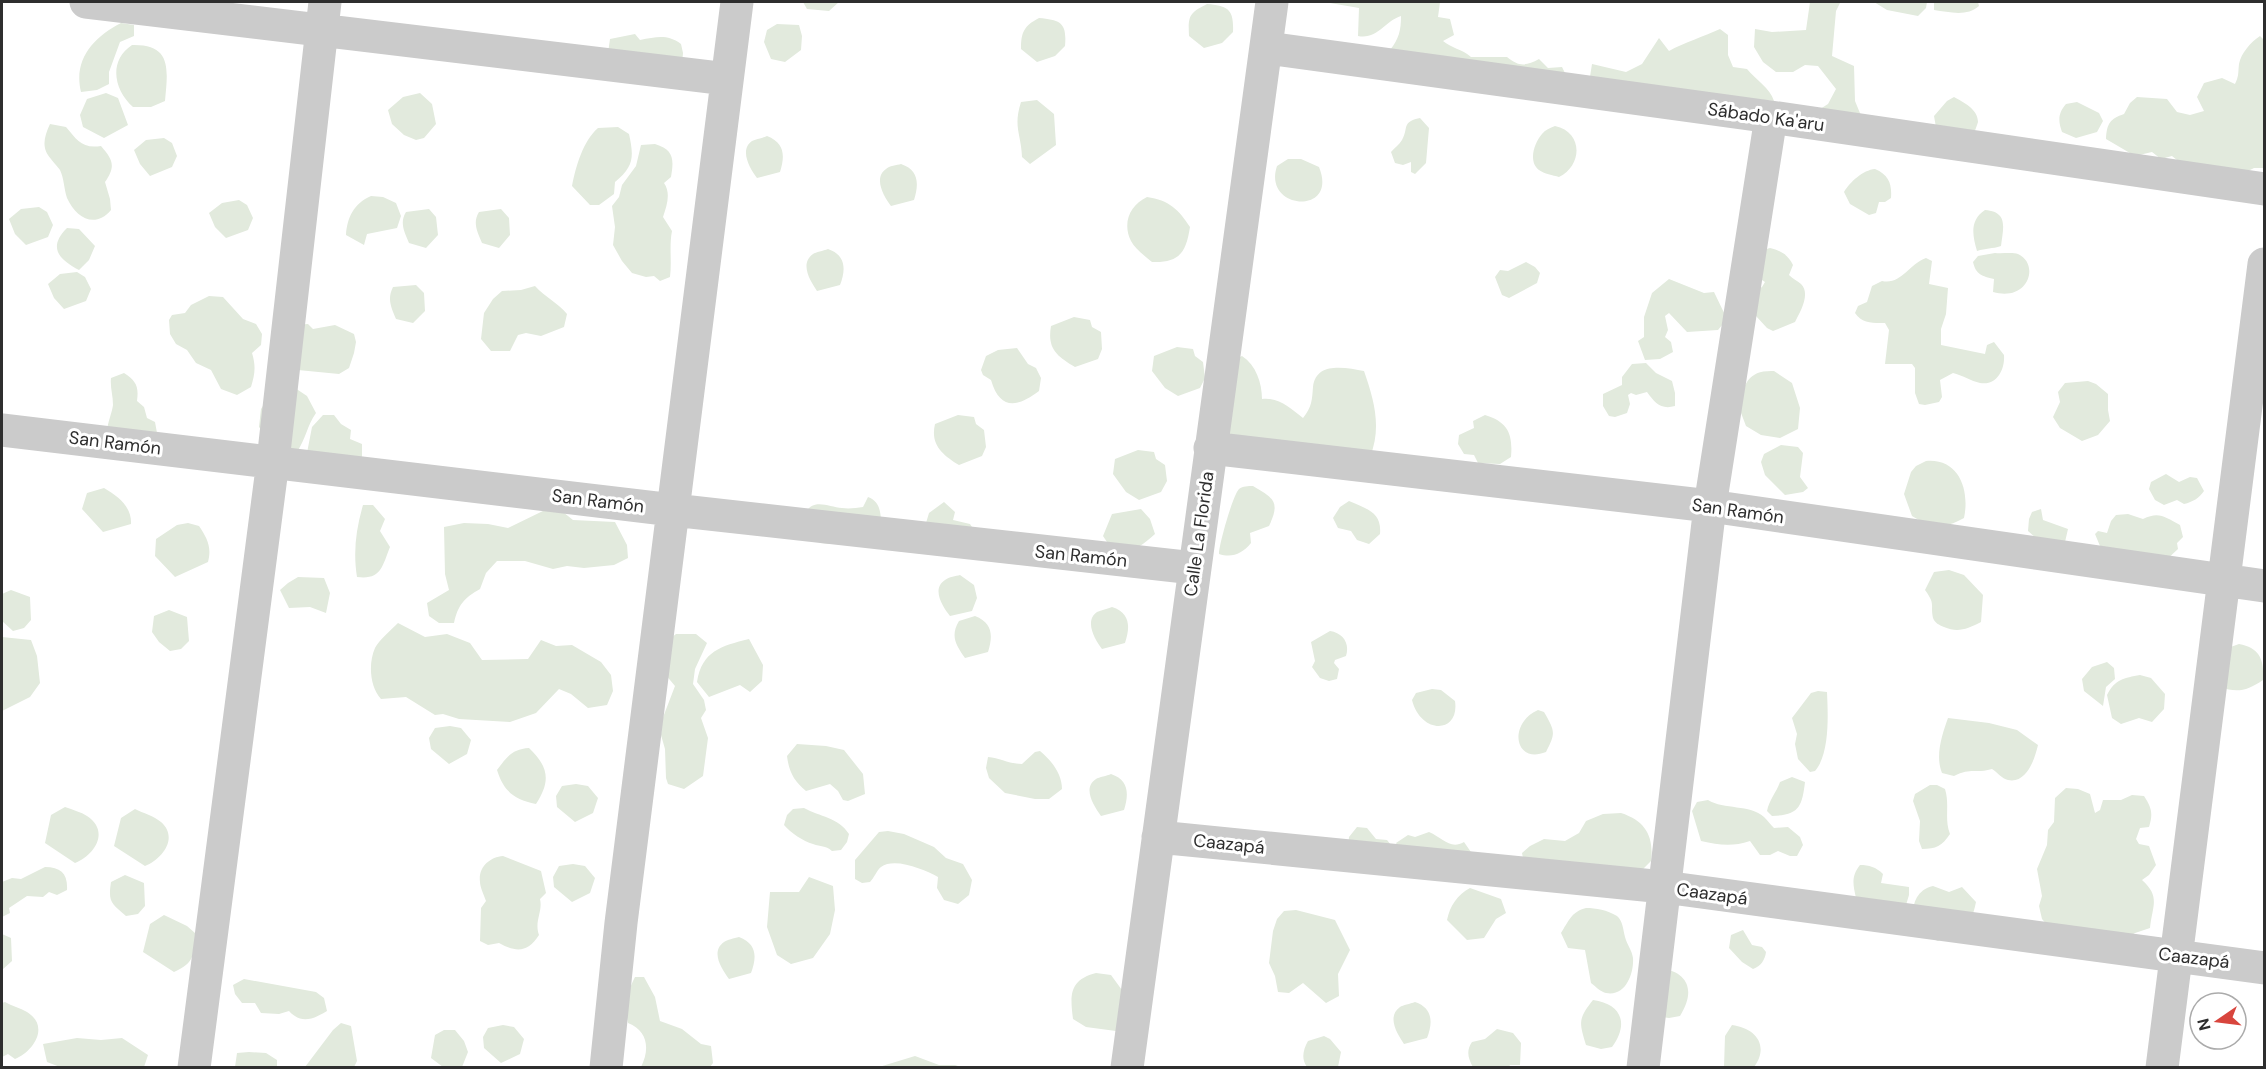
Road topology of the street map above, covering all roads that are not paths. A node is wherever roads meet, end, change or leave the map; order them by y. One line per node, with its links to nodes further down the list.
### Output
1 (86, 2): 4 (street)
2 (736, 2): 6 (street)
3 (1272, 2): 5 (street, Calle La Florida)
4 (323, 15): 6 (street); 12 (street)
5 (1267, 48): 7 (street, Sábado Ka'aru); 11 (street, Calle La Florida)
6 (727, 80): 14 (street)
7 (1771, 117): 8 (street, Sábado Ka'aru); 13 (street)
8 (2265, 189)
9 (2265, 264): 16 (street)
10 (2, 430): 12 (street, San Ramón)
11 (1210, 448): 13 (street, San Ramón); 15 (street, Calle La Florida)
12 (273, 461): 14 (street, San Ramón); 22 (street)
13 (1710, 506): 16 (street, San Ramón); 19 (street)
14 (673, 510): 15 (street, San Ramón); 23 (street)
15 (1194, 568): 18 (street, Calle La Florida)
16 (2224, 582): 17 (street, San Ramón); 20 (street)
17 (2265, 586)
18 (1158, 837): 19 (street, Caazapá); 24 (street, Calle La Florida)
19 (1664, 887): 20 (street, Caazapá); 25 (street)
20 (2176, 956): 21 (street, Caazapá); 26 (street)
21 (2265, 968)
22 (194, 1068)
23 (606, 1068)
24 (1127, 1068)
25 (1643, 1068)
26 (2162, 1068)

